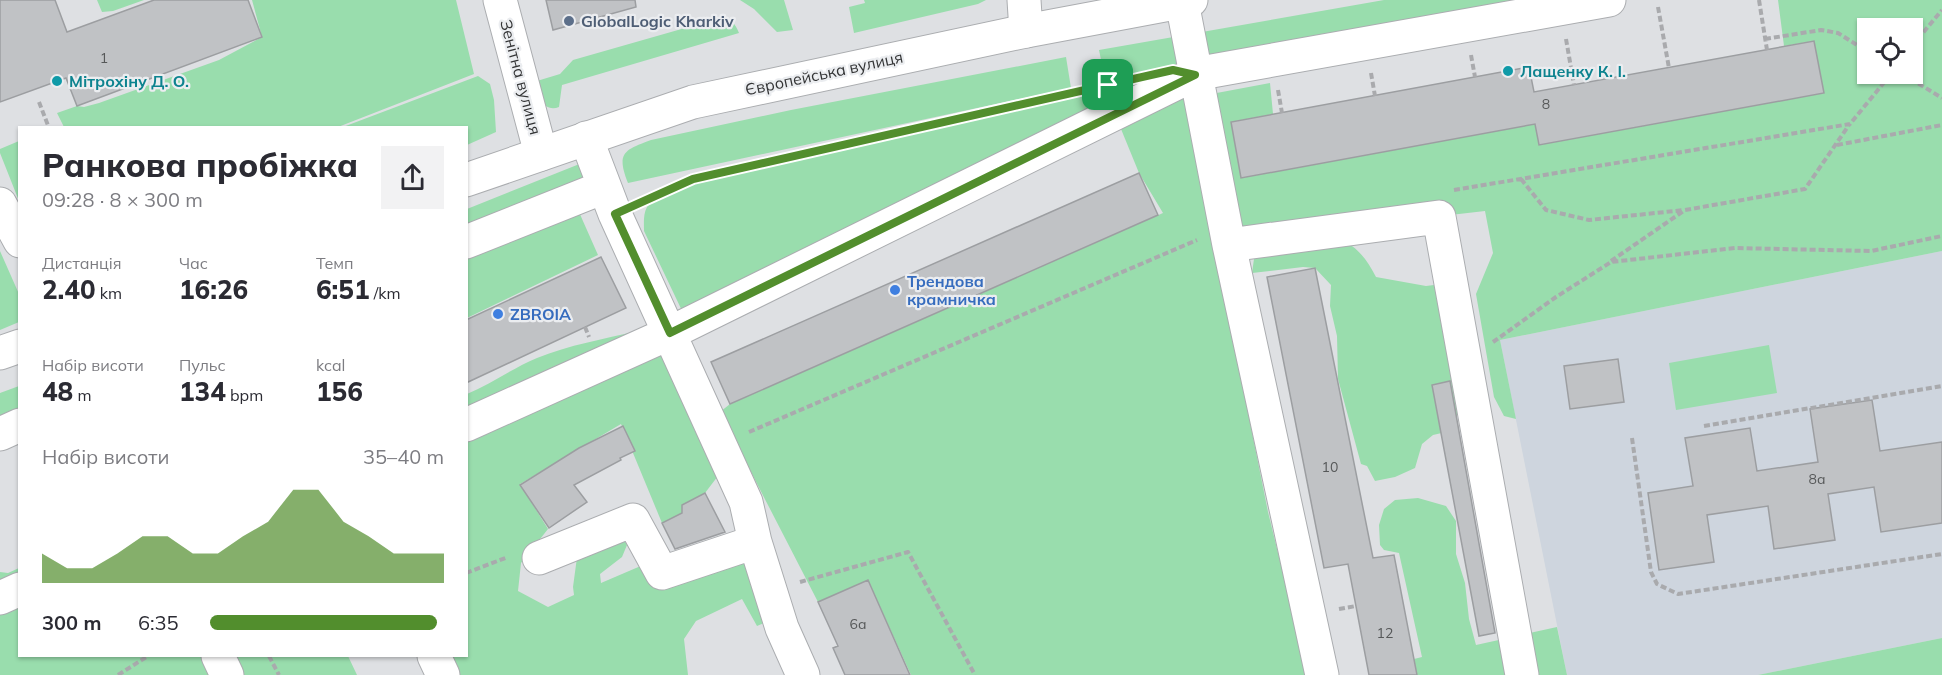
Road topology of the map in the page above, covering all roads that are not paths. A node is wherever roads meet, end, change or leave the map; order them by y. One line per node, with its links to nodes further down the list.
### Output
1 (500, 0): 7 (main road, Зенітна вулиця)
2 (1609, 0): 5 (main road)
3 (1186, 1): 4 (main road, Європейська вулиця); 5 (main road)
4 (1025, 16): 6 (main road, Європейська вулиця)
5 (1195, 75): 13 (main road); 14 (main road)
6 (586, 138): 7 (main road, Європейська вулиця); 9 (main road)
7 (541, 154): 8 (main road, Європейська вулиця)
8 (468, 179)
9 (610, 200): 12 (main road); 14 (main road)
10 (0, 204): 11 (main road)
11 (18, 237)
12 (468, 241)
13 (1229, 245): 29 (main road); 30 (main road)
14 (670, 333): 17 (main road); 20 (main road)
15 (18, 347): 16 (main road)
16 (0, 353)
17 (468, 424)
18 (18, 426): 19 (main road)
19 (0, 434)
20 (755, 542): 21 (main road); 28 (main road)
21 (539, 558)
22 (18, 590): 23 (main road)
23 (0, 598)
24 (218, 657): 26 (main road)
25 (434, 657): 27 (main road)
26 (227, 675)
27 (443, 675)
28 (803, 675)
29 (1322, 675)
30 (1522, 675)

